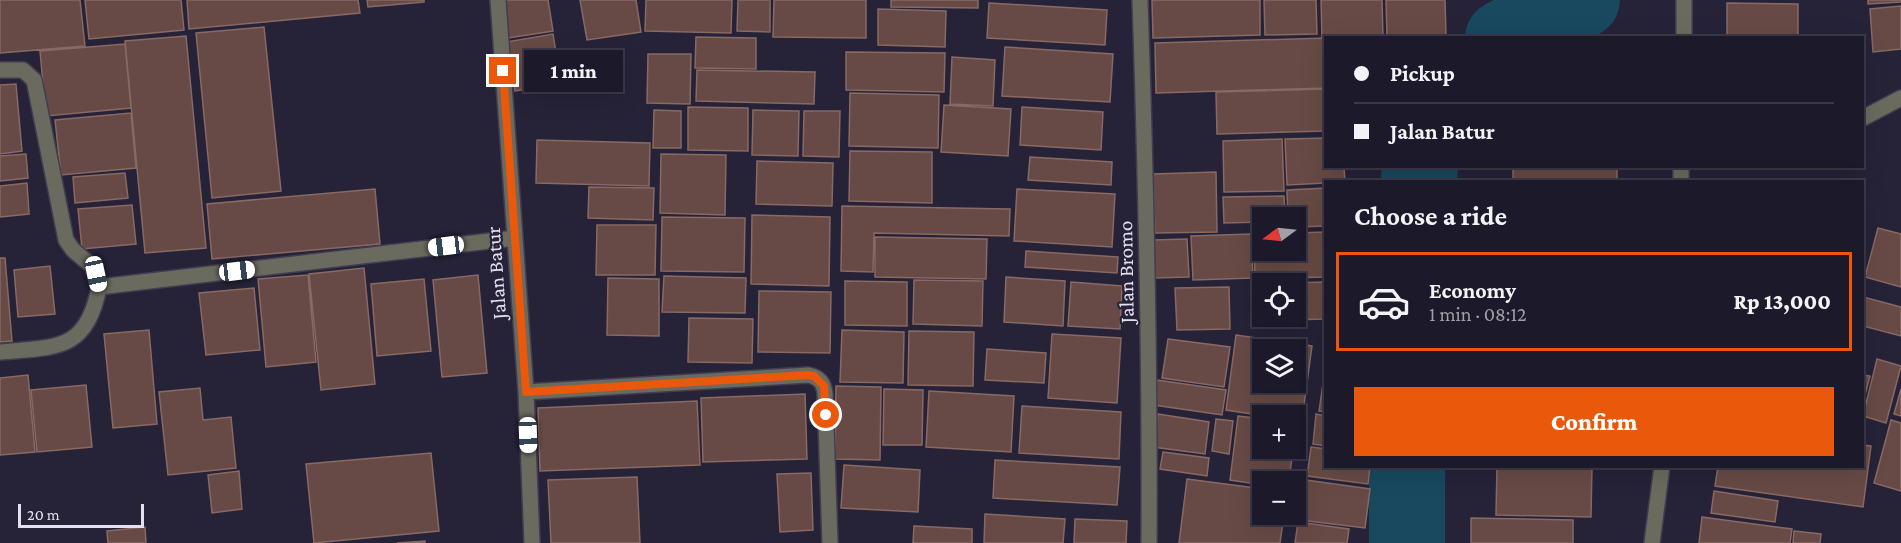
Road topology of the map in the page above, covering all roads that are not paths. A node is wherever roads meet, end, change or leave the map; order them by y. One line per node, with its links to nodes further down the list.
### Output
1 (498, 0): 8 (street, Jalan Batur)
2 (1140, 0): 15 (street, Jalan Bromo)
3 (1684, 0): 4 (street)
4 (1684, 36)
5 (0, 70): 9 (street)
6 (1901, 98): 7 (street)
7 (1864, 117)
8 (515, 238): 9 (street); 11 (street, Jalan Batur)
9 (99, 287): 10 (street)
10 (0, 352)
11 (526, 392): 13 (street, Jalan Batur); 14 (street)
12 (1662, 468): 16 (street)
13 (532, 543)
14 (830, 543)
15 (1149, 543)
16 (1652, 543)

